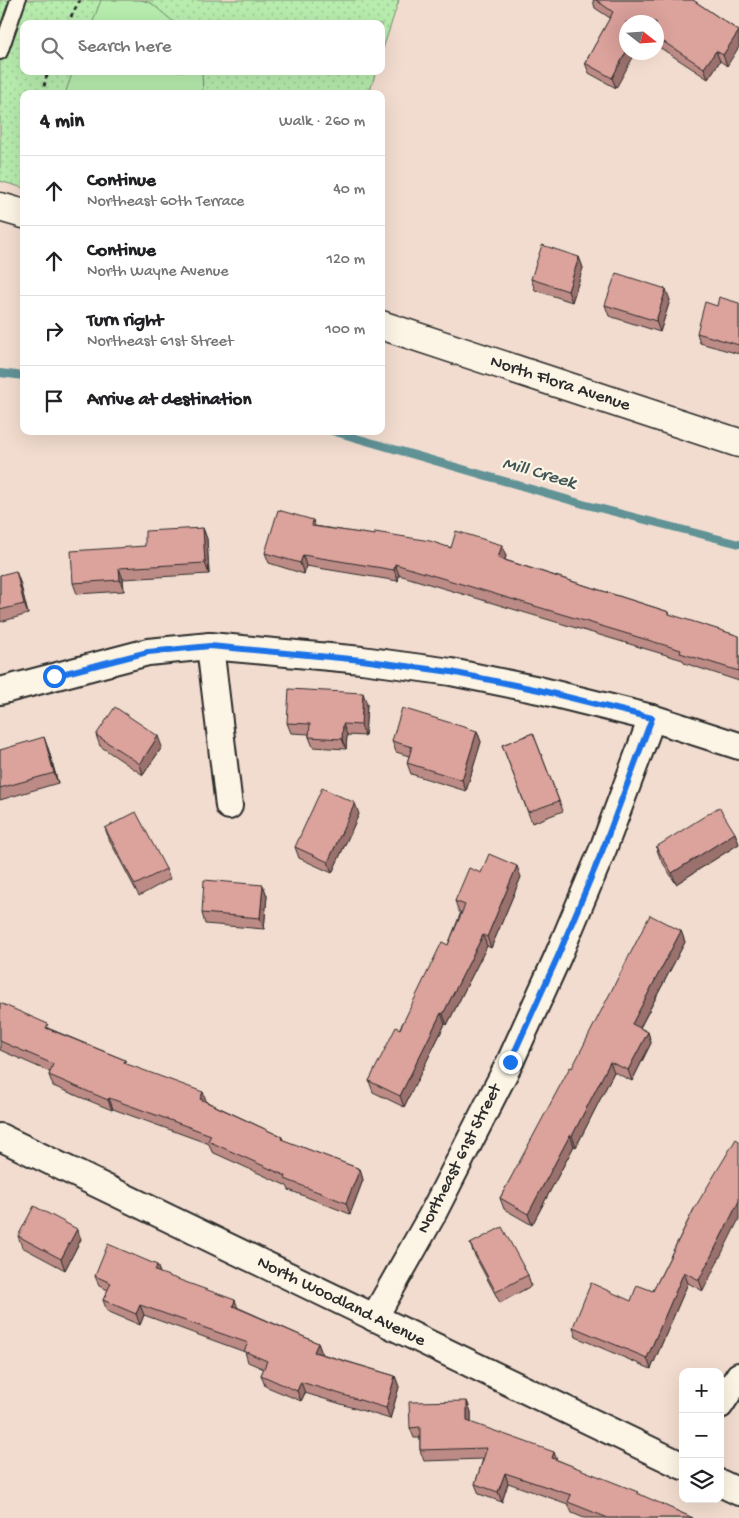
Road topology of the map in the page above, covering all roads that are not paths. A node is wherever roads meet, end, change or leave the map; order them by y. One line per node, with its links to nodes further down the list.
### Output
1 (18, 0): 2 (lane)
2 (0, 52)
3 (0, 207): 4 (street)
4 (20, 213)
5 (385, 326): 6 (street, North Flora Avenue)
6 (739, 443)
7 (210, 646): 8 (street); 9 (street); 11 (street)
8 (0, 691)
9 (652, 718): 10 (street); 13 (street, Northeast 61st Street)
10 (739, 746)
11 (229, 806)
12 (0, 1136): 13 (street, North Woodland Avenue)
13 (374, 1318): 16 (street, North Woodland Avenue)
14 (739, 1376): 15 (street)
15 (724, 1399)
16 (679, 1463)
17 (724, 1485): 18 (street)
18 (739, 1492)

